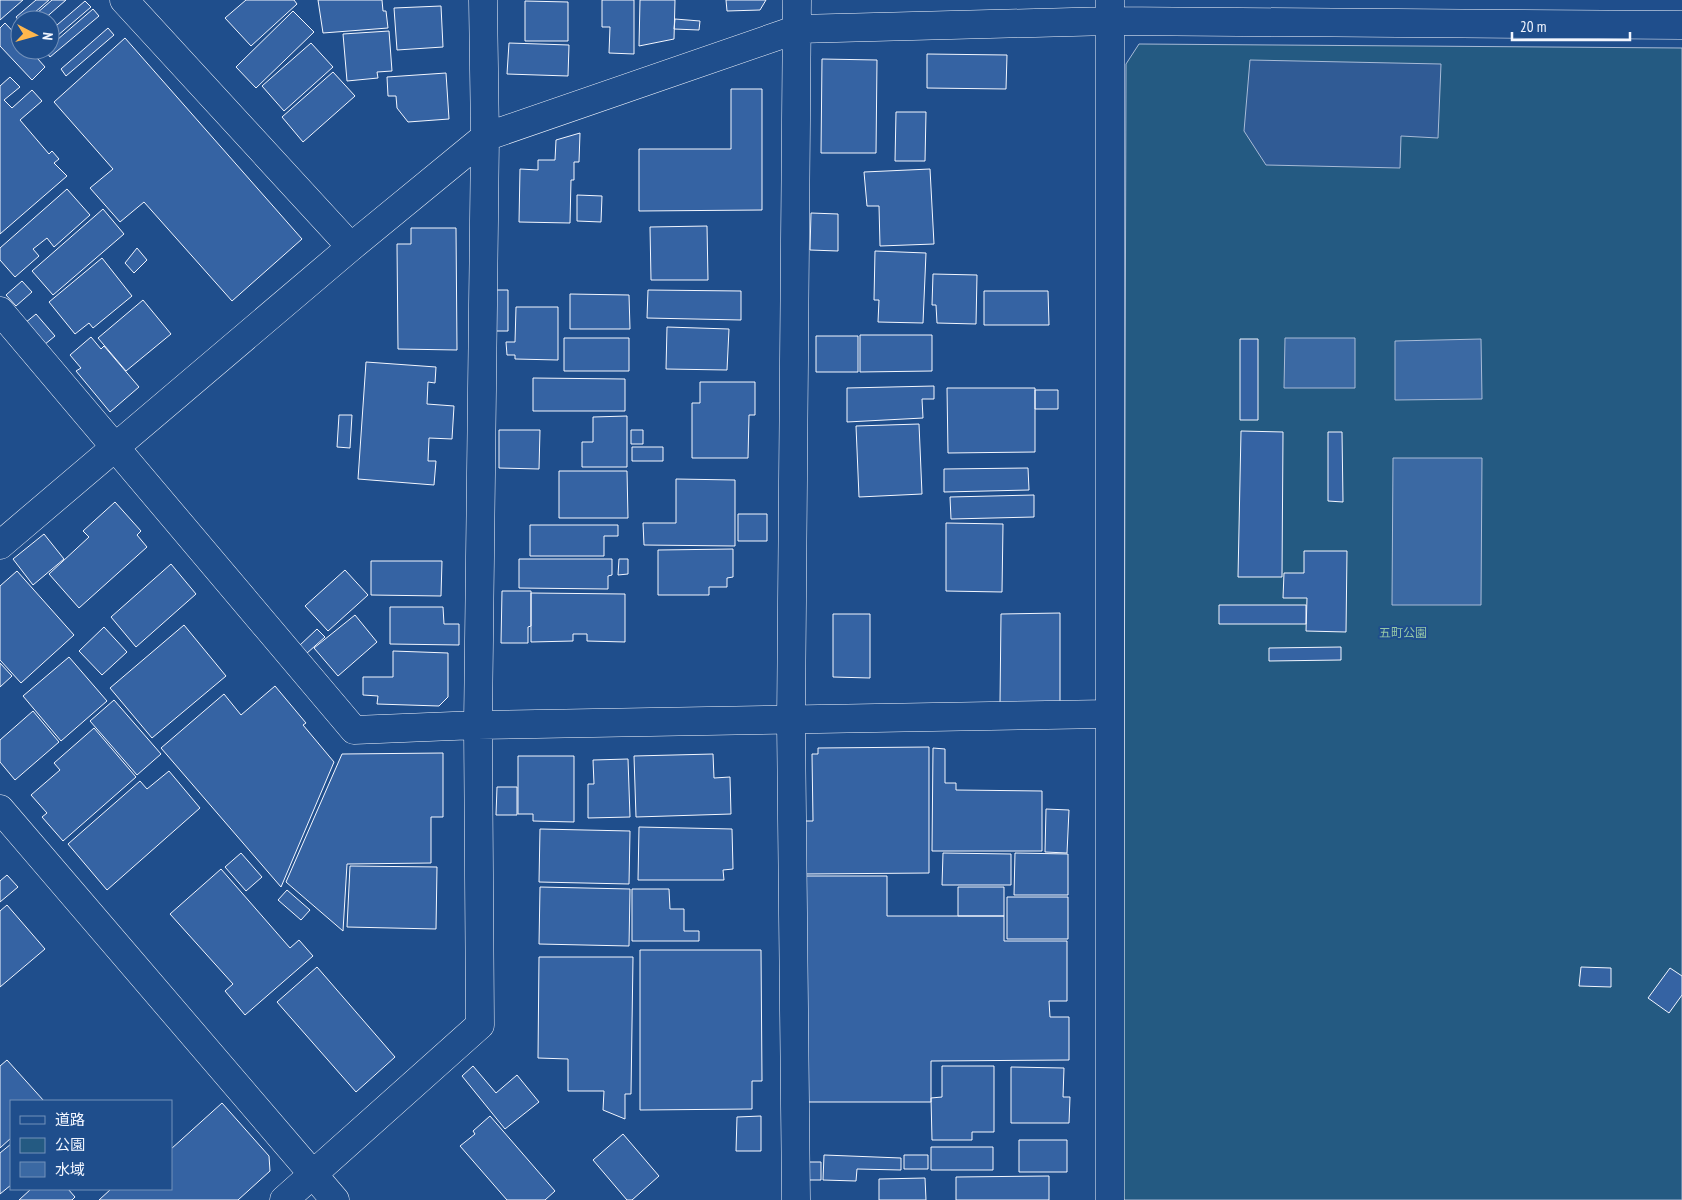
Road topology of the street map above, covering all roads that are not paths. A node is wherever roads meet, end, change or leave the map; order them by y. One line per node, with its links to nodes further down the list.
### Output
1 (124, 0): 9 (street)
2 (483, 0): 8 (street)
3 (797, 0): 7 (street)
4 (1110, 11): 5 (street); 7 (street); 13 (street)
5 (1478, 12): 6 (street)
6 (1682, 25)
7 (798, 29): 8 (street); 14 (street)
8 (485, 137): 9 (street); 15 (street)
9 (351, 247): 11 (street)
10 (0, 310): 11 (street)
11 (115, 448): 12 (street); 15 (street)
12 (0, 545)
13 (1108, 714): 14 (street); 21 (street)
14 (791, 722): 15 (street); 20 (street)
15 (478, 725): 17 (street)
16 (0, 809): 17 (street)
17 (313, 1176): 18 (street); 19 (street)
18 (284, 1200)
19 (335, 1200)
20 (796, 1200)
21 (1110, 1200)

